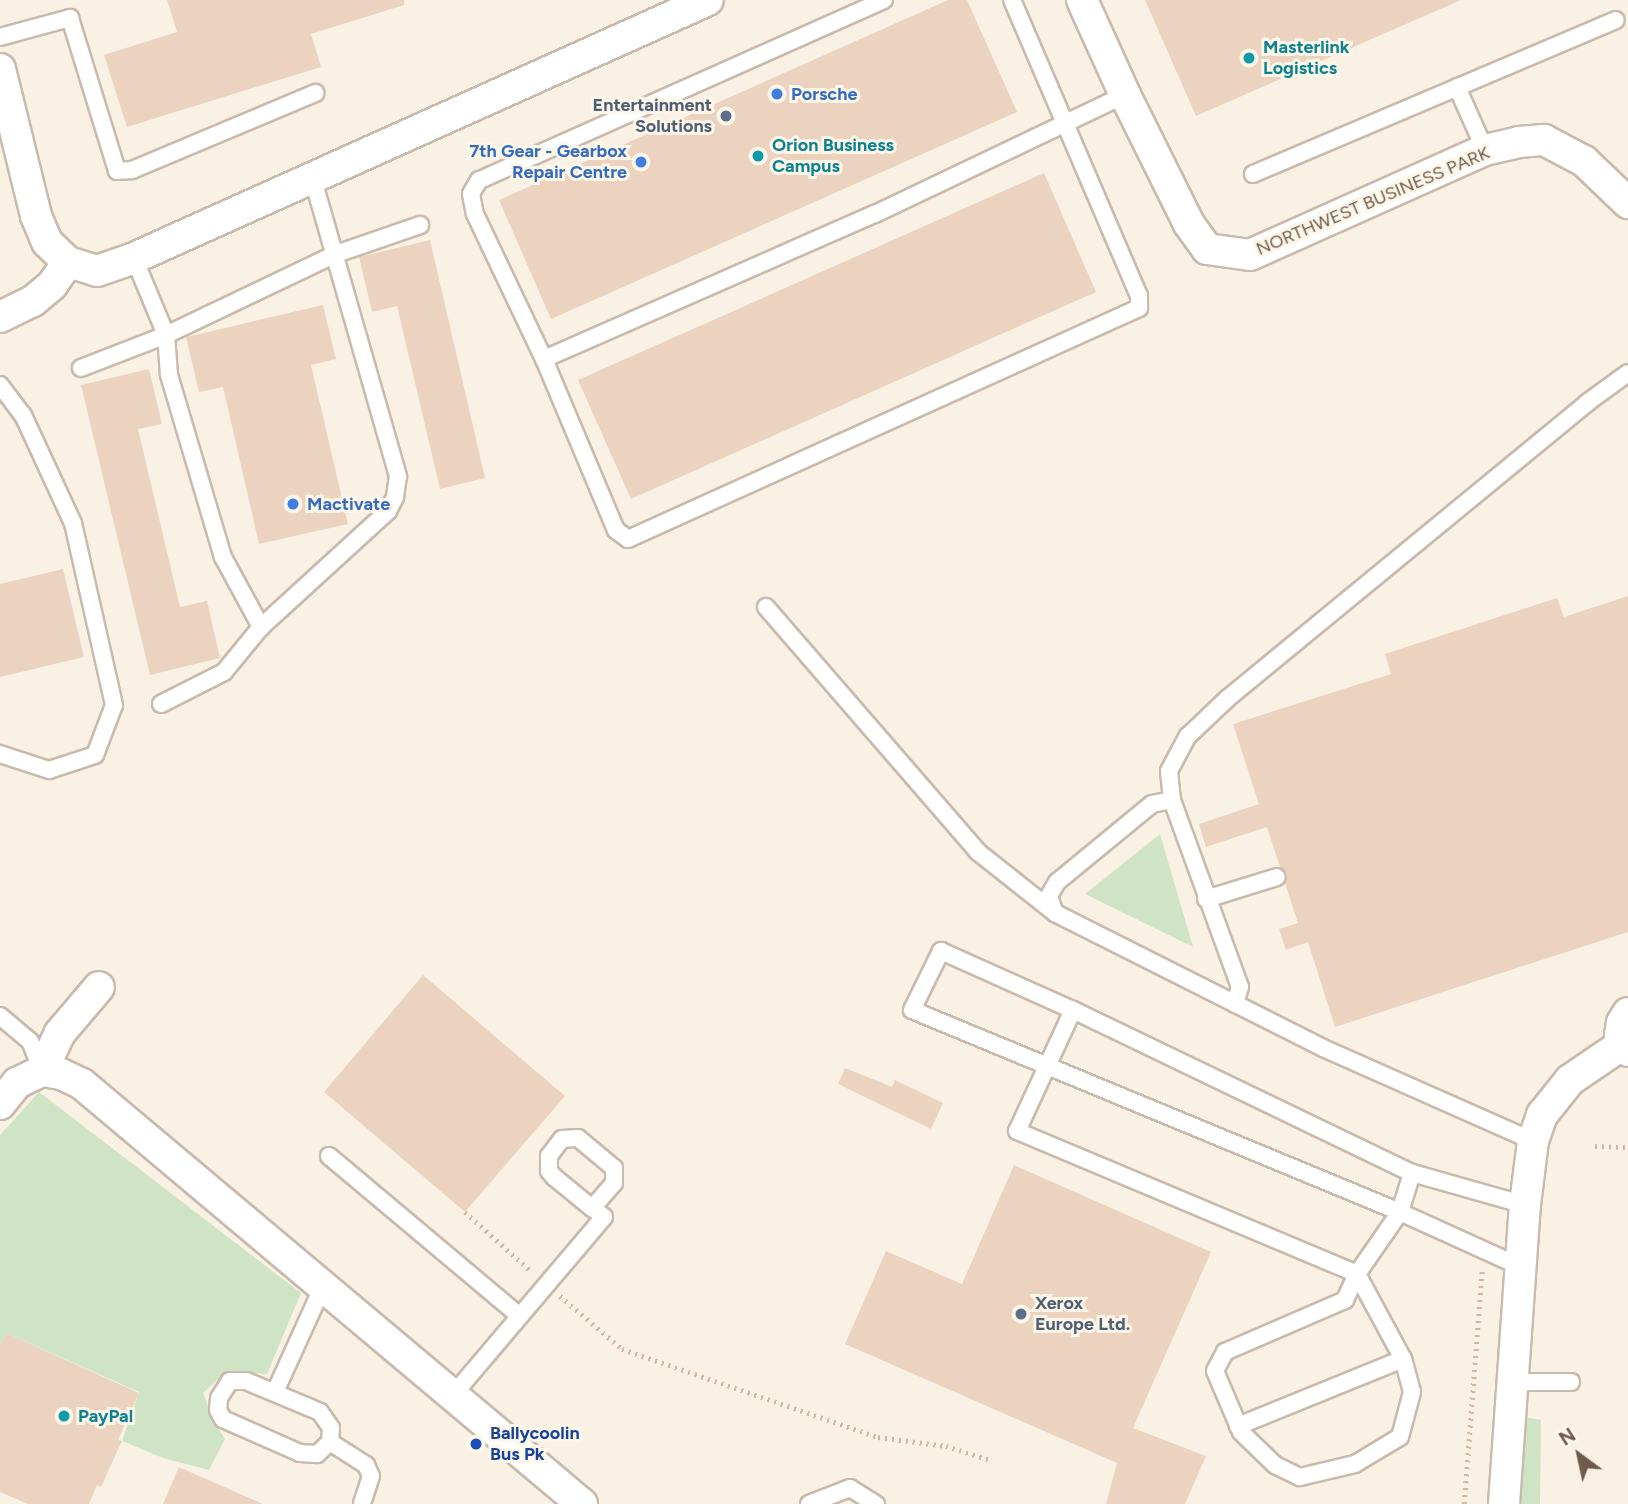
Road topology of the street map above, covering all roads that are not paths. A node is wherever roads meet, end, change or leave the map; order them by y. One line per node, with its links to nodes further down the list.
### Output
1 (708, 0): 14 (street)
2 (884, 0): 22 (lane)
3 (1012, 0): 11 (lane)
4 (1082, 0): 10 (street, NORTHWEST BUSINESS PARK)
5 (1616, 20): 8 (lane)
6 (0, 37): 9 (lane)
7 (0, 69): 19 (street)
8 (1457, 87): 12 (lane); 13 (lane)
9 (315, 93)
10 (1125, 95): 11 (lane); 12 (street, NORTHWEST BUSINESS PARK)
11 (1067, 124): 22 (lane); 22 (lane)
12 (1485, 150): 15 (street, NORTHWEST BUSINESS PARK)
13 (1253, 174)
14 (312, 177): 17 (lane); 18 (street)
15 (1628, 203)
16 (420, 225): 17 (lane)
17 (336, 254): 21 (lane); 29 (lane)
18 (134, 258): 19 (street); 21 (lane)
19 (68, 262): 20 (street)
20 (0, 317)
21 (166, 335): 23 (lane); 29 (lane)
22 (544, 359)
23 (81, 368)
24 (1628, 373): 32 (lane)
25 (0, 385): 26 (lane)
26 (16, 407): 27 (lane); 31 (lane)
27 (0, 412)
28 (766, 607): 35 (lane)
29 (261, 627): 30 (lane)
30 (161, 704)
31 (0, 754)
32 (1172, 800): 34 (lane); 35 (lane)
33 (1277, 877): 34 (lane)
34 (1206, 899): 37 (lane)
35 (1055, 913): 37 (lane)
36 (99, 988): 43 (street)
37 (1235, 1004): 45 (lane)
38 (1073, 1010): 42 (lane); 42 (lane); 47 (lane)
39 (1628, 1013): 41 (street)
40 (0, 1016): 43 (lane)
41 (1625, 1048): 45 (street)
42 (1048, 1069): 50 (lane); 52 (lane)
43 (42, 1071): 44 (street); 53 (street)
44 (0, 1104)
45 (1533, 1141): 48 (street)
46 (329, 1156): 54 (lane)
47 (1412, 1173): 48 (lane); 50 (lane)
48 (1525, 1205): 51 (street)
49 (592, 1208): 49 (lane); 54 (lane)
50 (1400, 1212): 51 (lane); 52 (lane)
51 (1521, 1267): 56 (street)
52 (1357, 1274): 55 (lane); 60 (lane)
53 (323, 1286): 58 (lane); 59 (street)
54 (520, 1316): 59 (lane)
55 (1403, 1359): 60 (lane); 60 (lane)
56 (1513, 1382): 57 (lane); 66 (street)
57 (1570, 1382)
58 (275, 1392): 61 (lane); 61 (lane)
59 (453, 1395): 63 (street)
60 (1238, 1426)
61 (330, 1442): 62 (lane)
62 (362, 1504)
63 (582, 1504)
64 (809, 1504): 65 (lane)
65 (876, 1504)
66 (1504, 1504)

